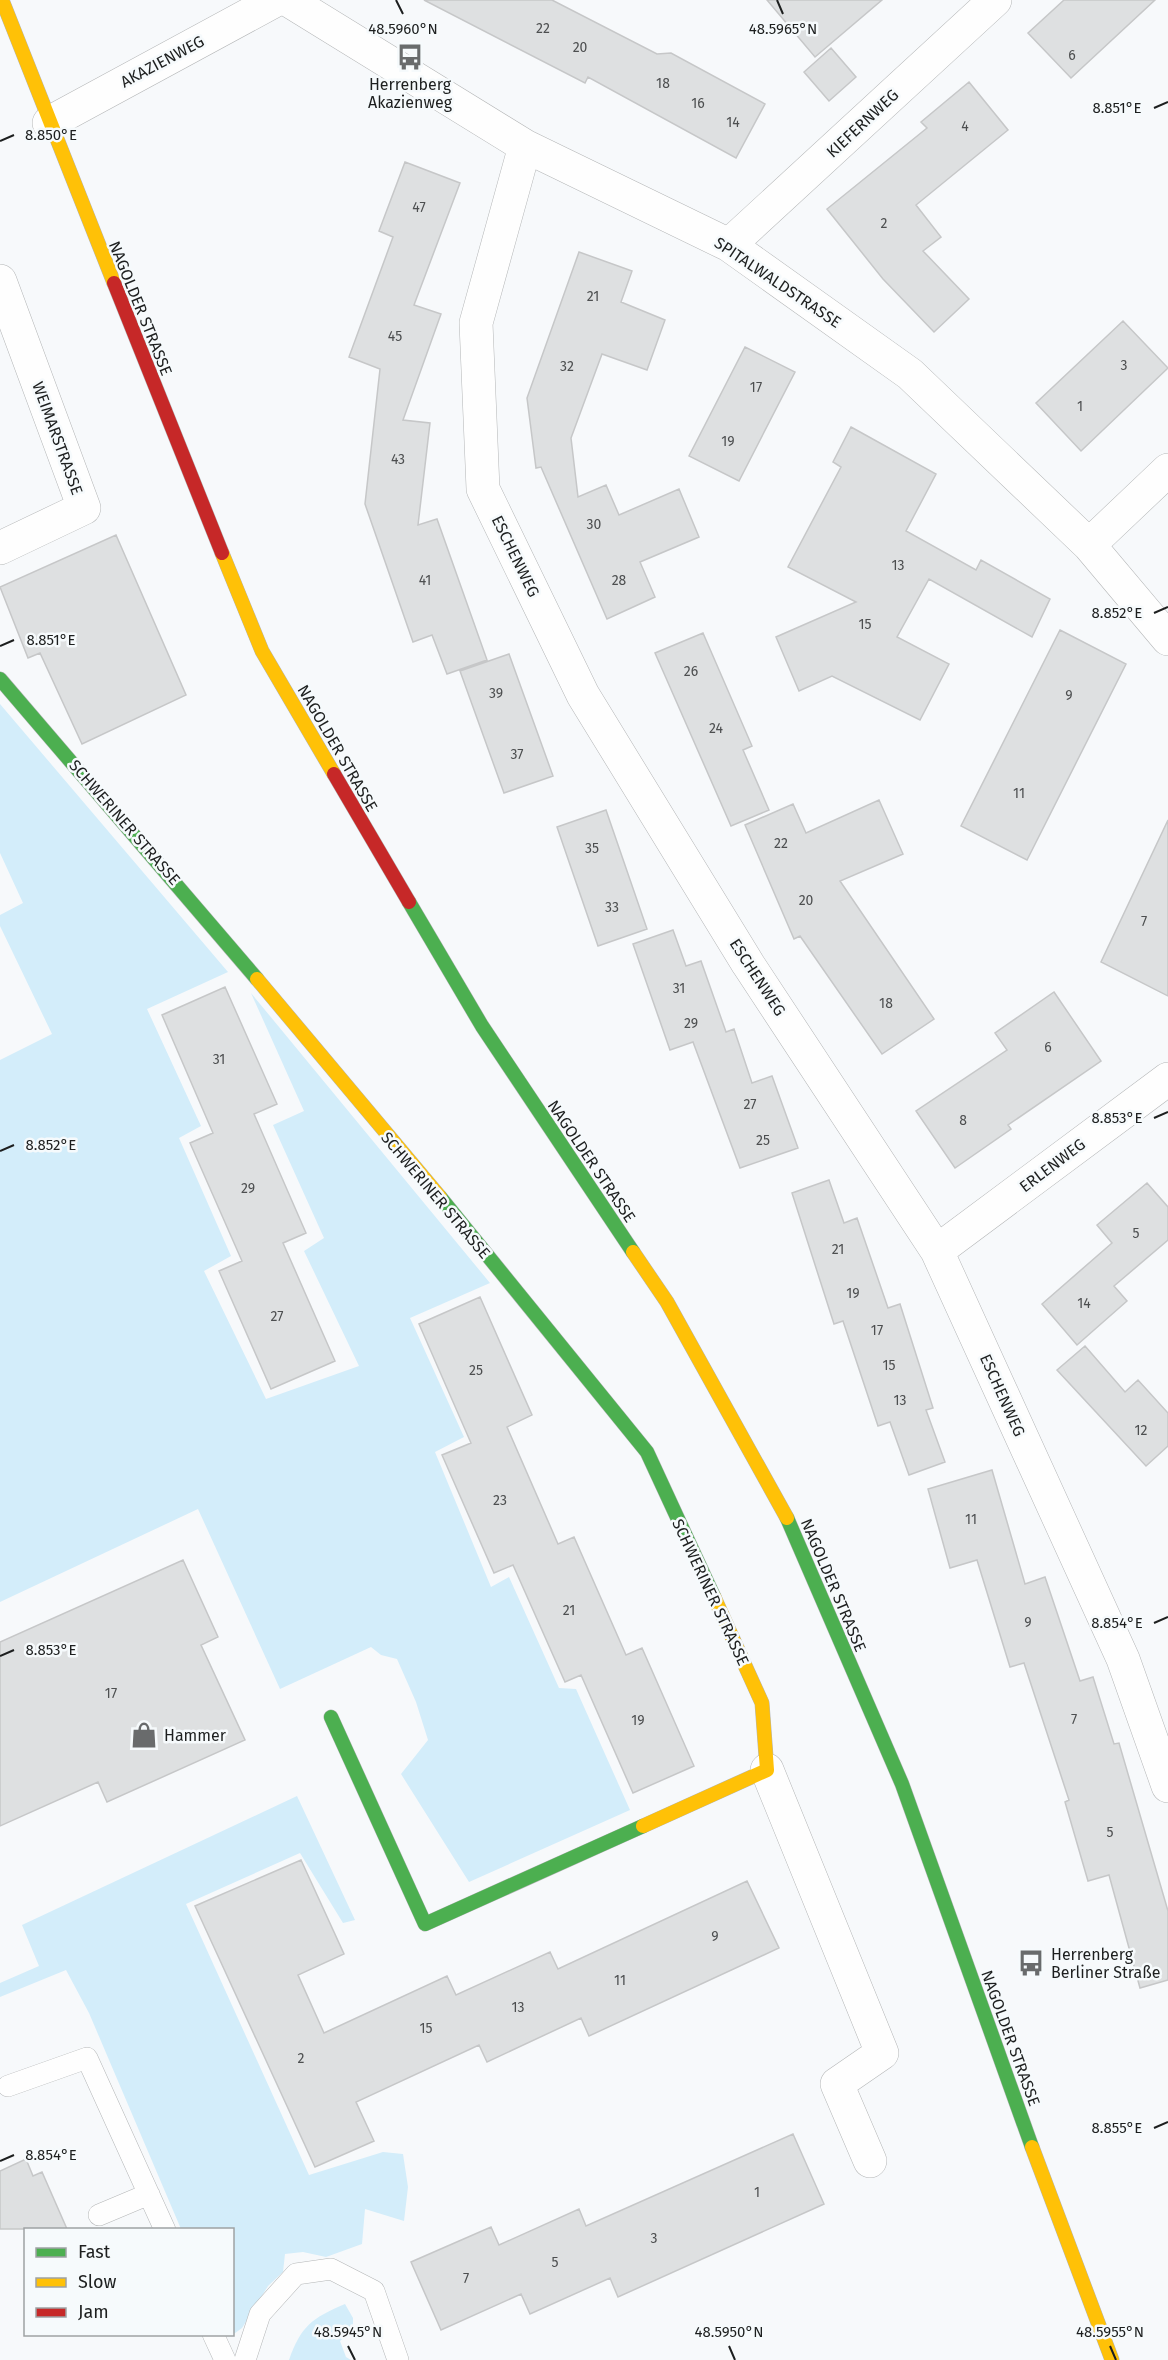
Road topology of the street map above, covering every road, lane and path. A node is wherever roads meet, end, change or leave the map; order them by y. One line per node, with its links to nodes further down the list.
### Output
1 (2, 0): 5 (main road, NAGOLDER STRASSE)
2 (276, 0): 5 (street, AKAZIENWEG)
3 (288, 0): 6 (street, SPITALWALDSTRASSE)
4 (995, 0): 7 (street, KIEFERNWEG)
5 (48, 123): 28 (main road, NAGOLDER STRASSE)
6 (525, 146): 7 (street, SPITALWALDSTRASSE); 15 (street, ESCHENWEG)
7 (729, 245): 10 (street, SPITALWALDSTRASSE)
8 (0, 281): 11 (street, WEIMARSTRASSE)
9 (1168, 470): 10 (street)
10 (1089, 544): 12 (street, SPITALWALDSTRASSE)
11 (0, 548)
12 (1168, 639)
13 (0, 679): 17 (main road, SCHWERINER STRASSE)
14 (1168, 1079): 15 (street, ERLENWEG)
15 (937, 1251): 18 (street, ESCHENWEG)
16 (331, 1717): 17 (main road)
17 (767, 1770): 20 (street, SCHWERINER STRASSE)
18 (1168, 1786)
19 (8, 2086): 21 (lane)
20 (870, 2161)
21 (148, 2194): 22 (lane); 23 (lane)
22 (99, 2215)
23 (165, 2228)
24 (214, 2336): 25 (lane)
25 (225, 2360)
26 (245, 2360): 27 (lane)
27 (398, 2360)
28 (1112, 2360)

